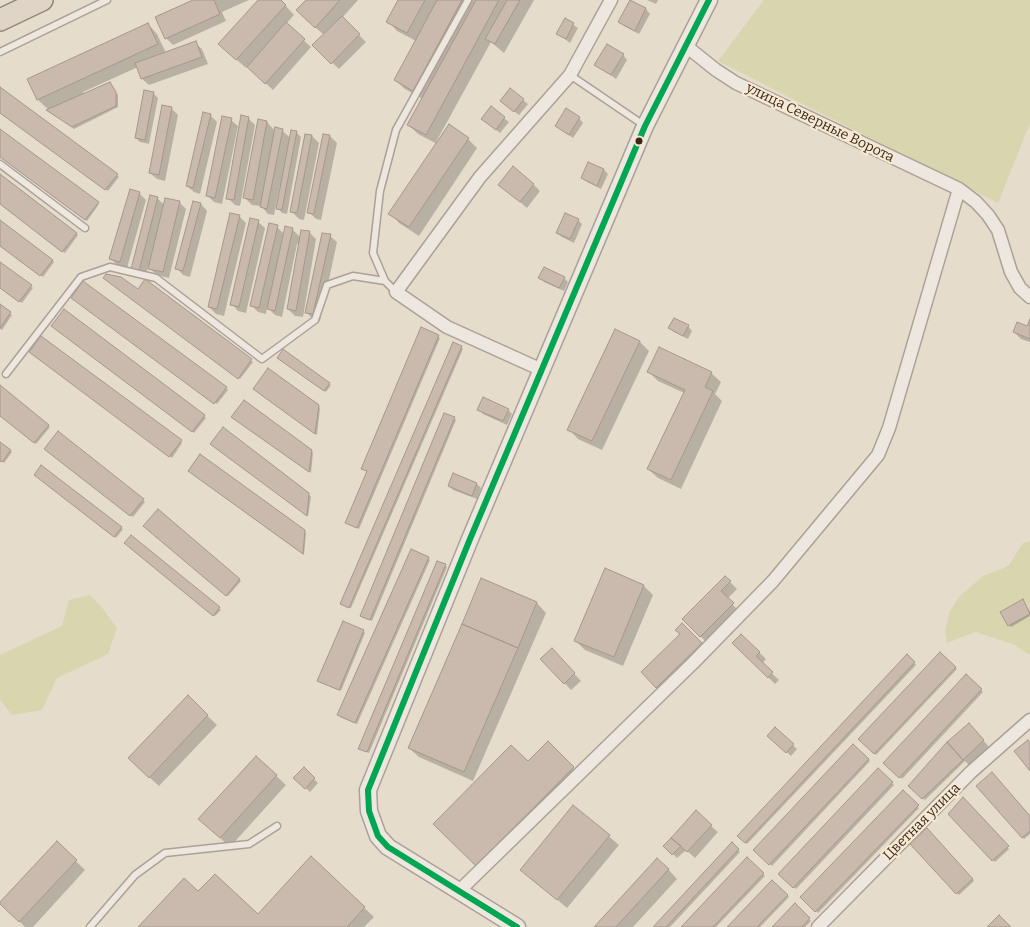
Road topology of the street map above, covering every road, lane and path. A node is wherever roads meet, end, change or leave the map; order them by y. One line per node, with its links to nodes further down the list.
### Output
1 (12, 0): 7 (highway)
2 (42, 0): 8 (highway)
3 (107, 0): 10 (lane)
4 (468, 0): 16 (lane)
5 (611, 0): 11 (street)
6 (709, 0): 9 (street)
7 (0, 6)
8 (0, 20)
9 (686, 46): 12 (street); 14 (street, улица Северные Ворота)
10 (0, 52)
11 (570, 75): 12 (lane); 17 (street)
12 (645, 126): 19 (street)
13 (0, 164): 15 (lane)
14 (959, 189): 18 (street, улица Северные Ворота); 23 (street)
15 (85, 228)
16 (384, 281): 17 (lane); 20 (lane)
17 (396, 292): 19 (street)
18 (1030, 297)
19 (542, 370): 23 (street)
20 (6, 374)
21 (1030, 720): 26 (street, Цветная улица)
22 (277, 826): 24 (lane)
23 (459, 891): 25 (street)
24 (90, 927)
25 (517, 927)
26 (818, 927)

